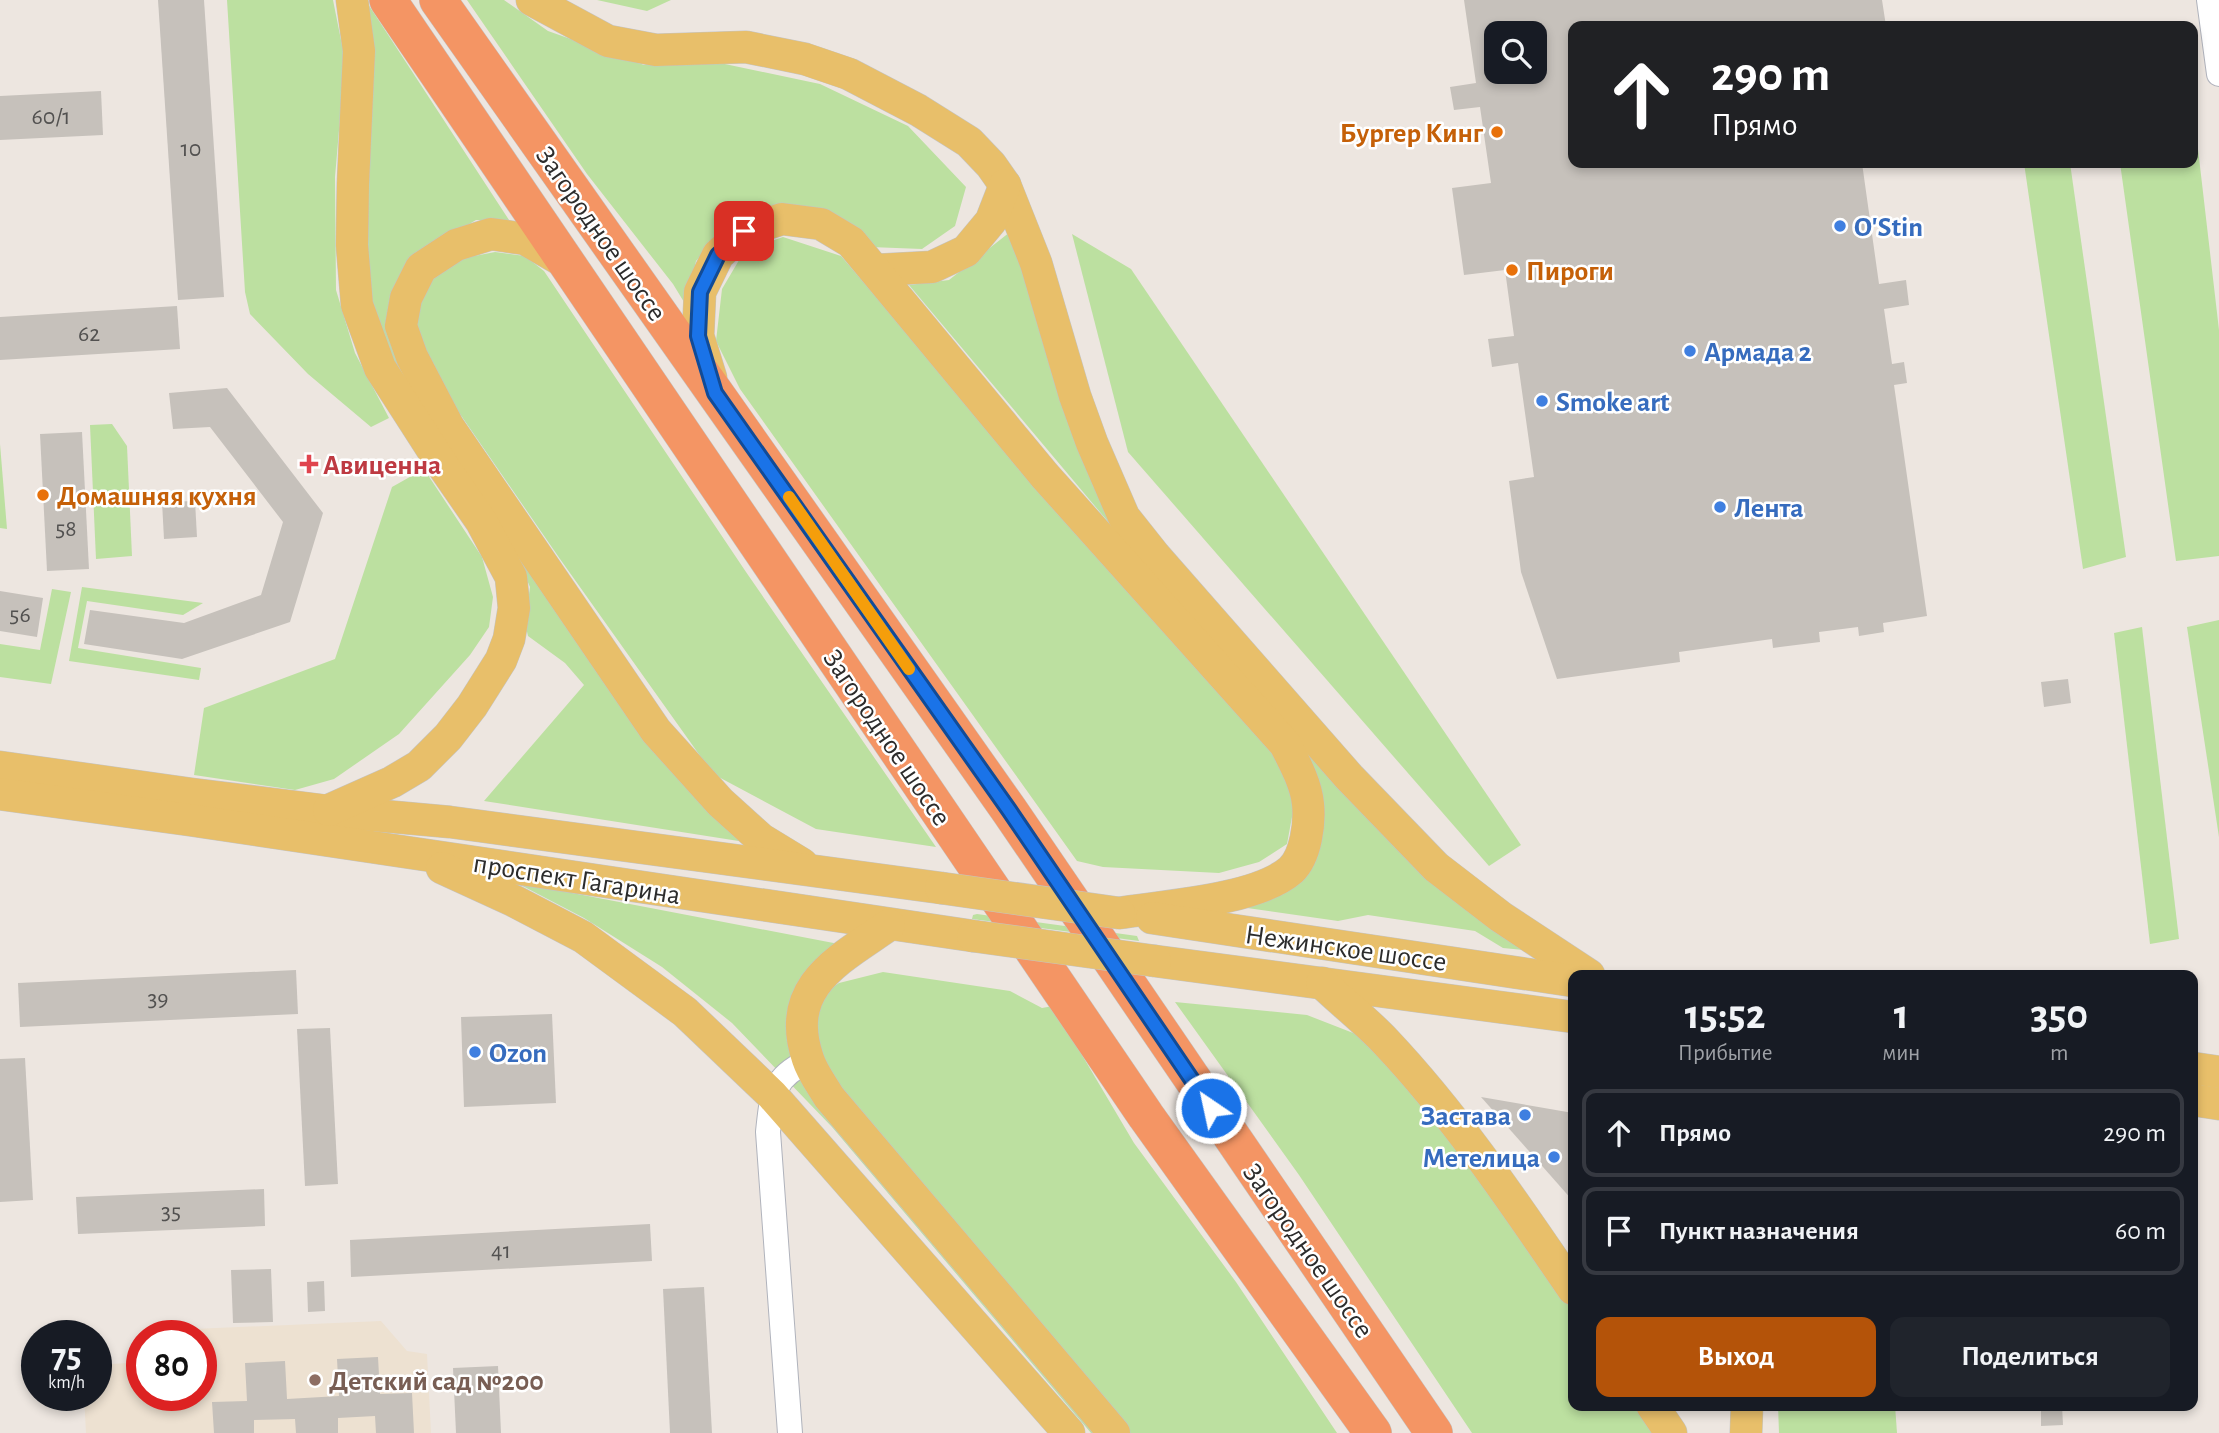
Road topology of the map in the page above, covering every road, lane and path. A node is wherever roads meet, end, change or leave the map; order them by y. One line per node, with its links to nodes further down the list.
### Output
1 (352, 0): 13 (main road)
2 (388, 0): 8 (highway, Загородное шоссе)
3 (439, 0): 10 (highway, Загородное шоссе)
4 (532, 0): 7 (main road)
5 (2209, 0): 6 (street)
6 (2219, 74)
7 (1004, 185): 9 (main road); 19 (main road)
8 (570, 266): 15 (main road); 30 (highway, Загородное шоссе)
9 (876, 270): 10 (main road); 16 (main road)
10 (715, 393): 38 (highway, Загородное шоссе)
11 (0, 767): 13 (main road, проспект Гагарина)
12 (0, 794): 14 (main road, проспект Гагарина)
13 (328, 811): 15 (main road, проспект Гагарина)
14 (405, 852): 17 (main road, проспект Гагарина); 26 (main road)
15 (809, 869): 16 (main road, проспект Гагарина, bridge)
16 (1119, 913): 20 (main road, Нежинское шоссе)
17 (889, 925): 18 (main road, проспект Гагарина, bridge); 23 (main road)
18 (1155, 961): 21 (main road, Нежинское шоссе)
19 (1581, 970)
20 (1568, 980)
21 (1322, 983): 22 (main road, Нежинское шоссе); 29 (main road)
22 (1568, 1016)
23 (808, 1061): 26 (street); 35 (main road)
24 (2198, 1070): 25 (main road)
25 (2219, 1072)
26 (772, 1095): 33 (street); 34 (main road)
27 (2198, 1101): 28 (main road)
28 (2219, 1104)
29 (1568, 1282)
30 (1332, 1379): 36 (main road); 37 (highway, Загородное шоссе)
31 (1656, 1411): 39 (main road)
32 (1747, 1411): 40 (main road)
33 (790, 1433)
34 (1069, 1433)
35 (1114, 1433)
36 (1353, 1433)
37 (1373, 1433)
38 (1434, 1433)
39 (1671, 1433)
40 (1746, 1433)

